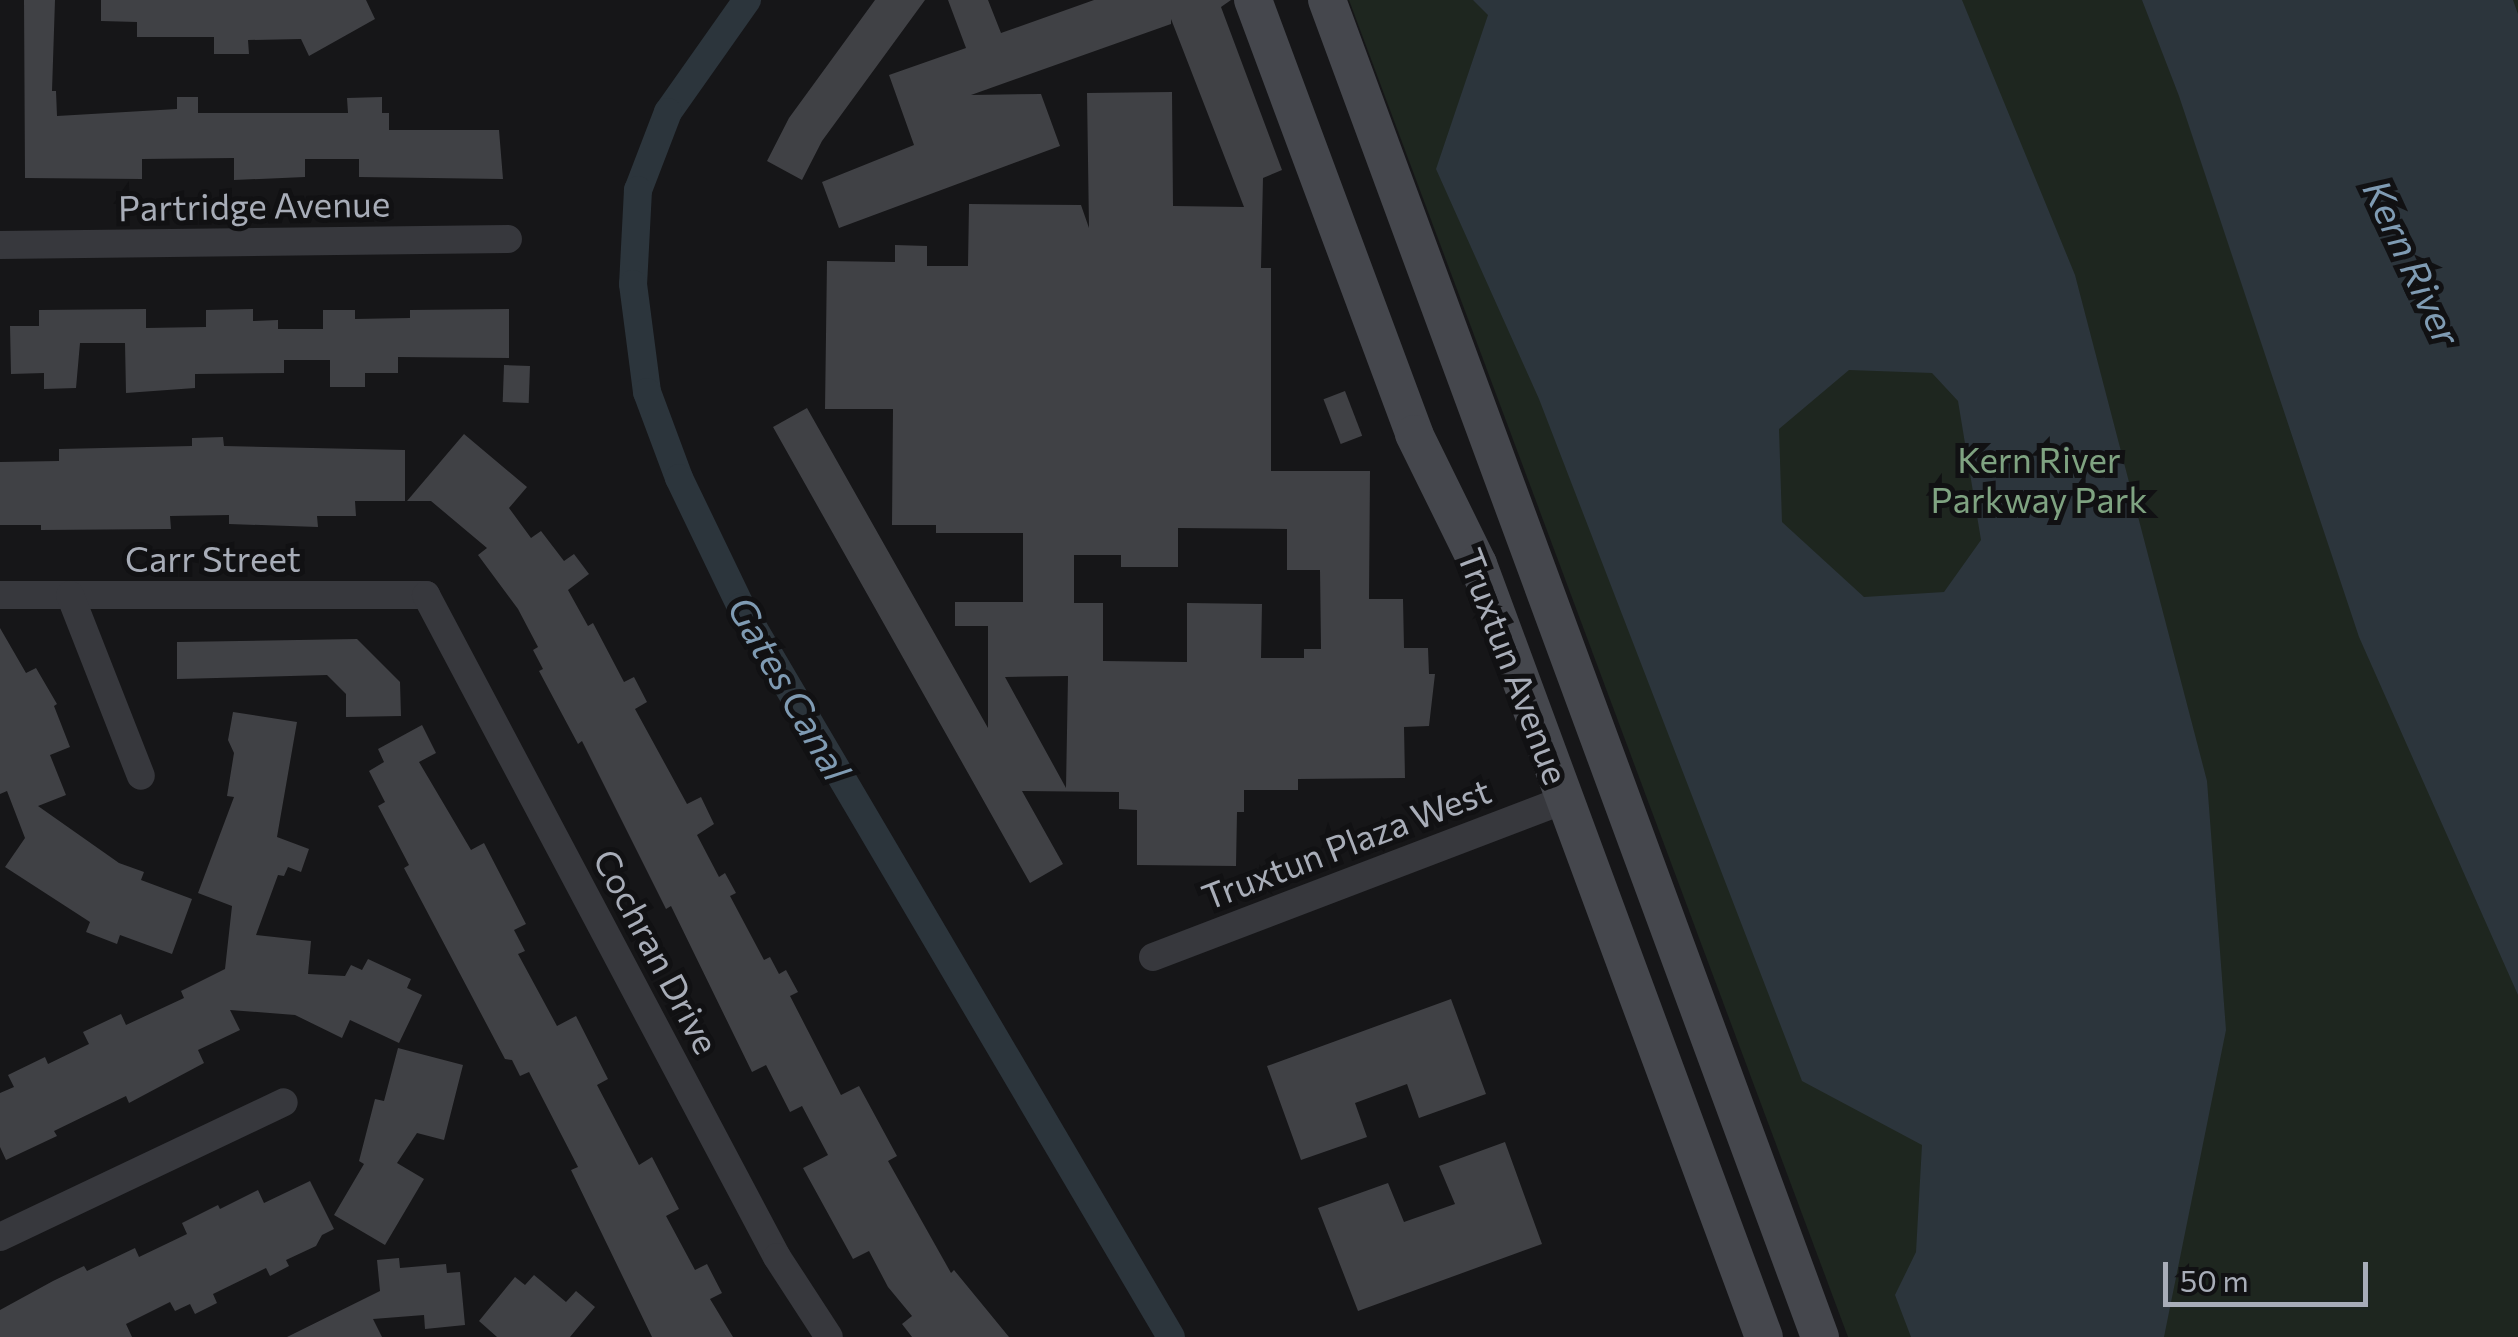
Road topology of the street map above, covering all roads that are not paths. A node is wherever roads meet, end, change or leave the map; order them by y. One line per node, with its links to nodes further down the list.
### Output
1 (1254, 0): 10 (main road, Truxtun Avenue)
2 (1327, 0): 8 (main road, Truxtun Avenue)
3 (508, 240): 4 (street, Partridge Avenue)
4 (0, 245)
5 (0, 595): 6 (street, Carr Street)
6 (70, 595): 7 (street, Carr Street); 9 (street)
7 (426, 595): 15 (street, Cochran Drive)
8 (1560, 632): 10 (main road); 12 (main road, Truxtun Avenue)
9 (142, 776)
10 (1565, 800): 11 (street, Truxtun Plaza West); 12 (main road); 16 (main road, Truxtun Avenue)
11 (1153, 956)
12 (1698, 1011): 17 (main road, Truxtun Avenue)
13 (284, 1102): 14 (street)
14 (0, 1237)
15 (829, 1337)
16 (1764, 1337)
17 (1820, 1337)

